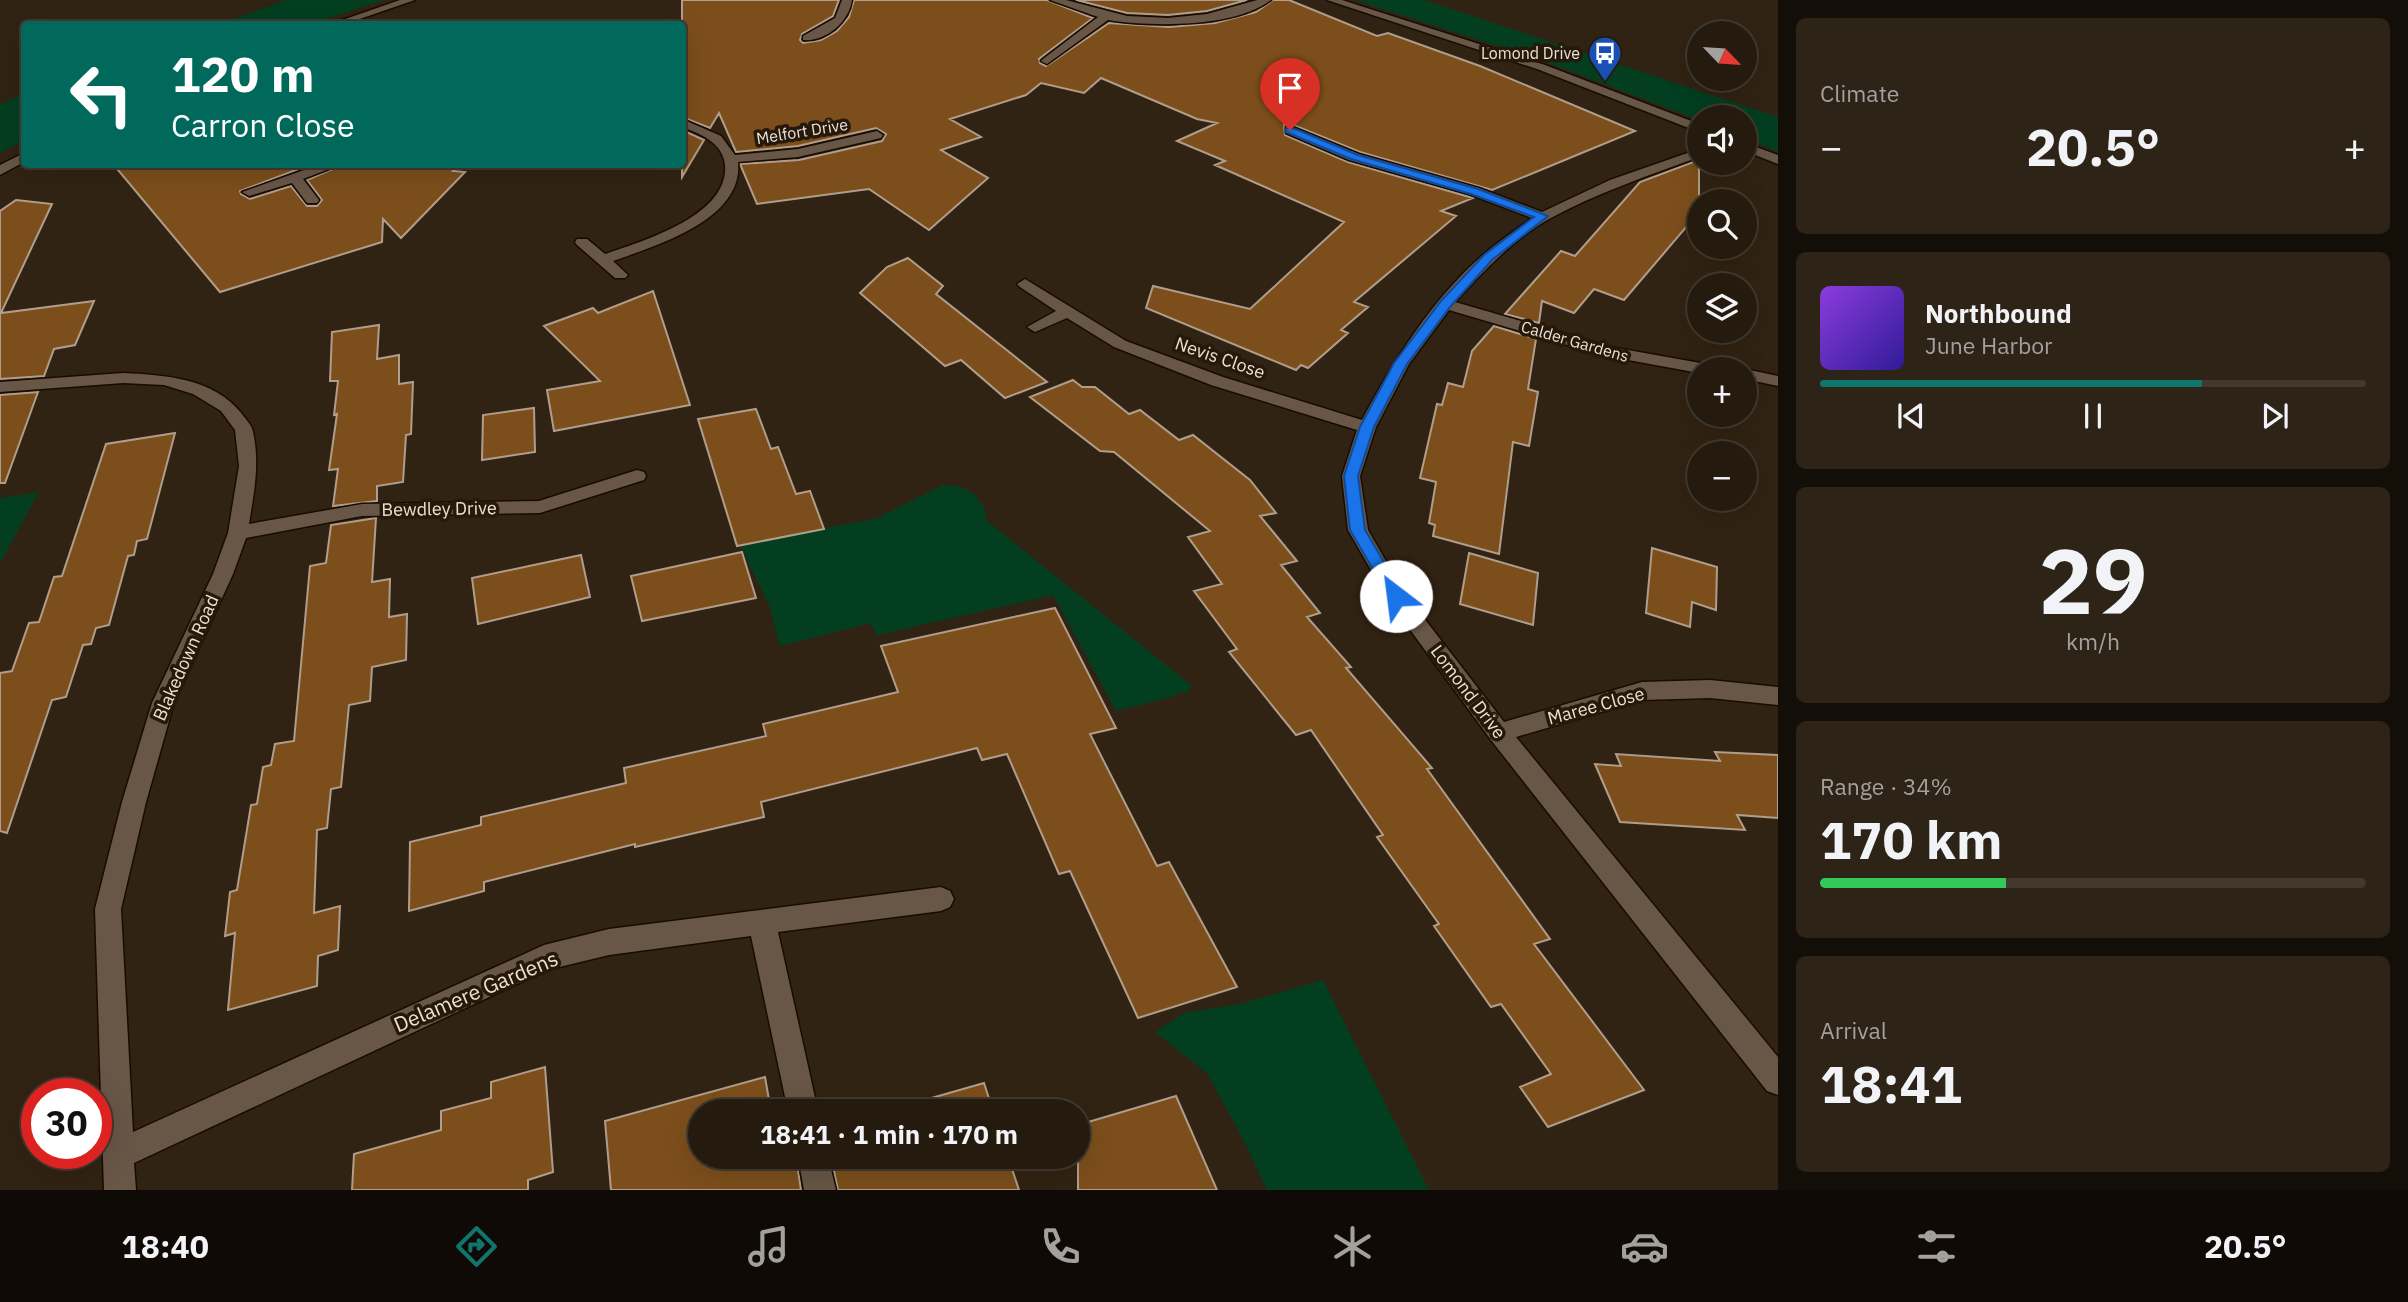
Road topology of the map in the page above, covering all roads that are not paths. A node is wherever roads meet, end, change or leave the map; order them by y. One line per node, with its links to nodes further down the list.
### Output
1 (410, 0): 7 (street)
2 (847, 0): 8 (street)
3 (1055, 0): 6 (street)
4 (1266, 0): 6 (street)
5 (1332, 0): 10 (street)
6 (1107, 16): 9 (street)
7 (345, 21)
8 (807, 38)
9 (1047, 61)
10 (1687, 123)
11 (686, 124): 19 (street)
12 (1290, 130): 14 (street)
13 (891, 145): 19 (street, Melfort Drive)
14 (1333, 148): 16 (street); 26 (street)
15 (1757, 152): 20 (street)
16 (1314, 157)
17 (1687, 157): 26 (street, Lomond Drive)
18 (21, 159): 22 (street)
19 (733, 159): 28 (street)
20 (1778, 160)
21 (325, 168): 23 (street)
22 (0, 170)
23 (296, 179): 24 (street); 25 (street)
24 (250, 192)
25 (312, 200)
26 (1542, 216): 31 (street, Lomond Drive)
27 (582, 242): 28 (street)
28 (603, 260): 29 (street)
29 (620, 275)
30 (1025, 284): 32 (street, Nevis Close)
31 (1446, 304): 34 (street, Calder Gardens); 38 (street, Lomond Drive)
32 (1066, 312): 33 (street); 38 (street, Nevis Close)
33 (1035, 327)
34 (1687, 367)
35 (1757, 377): 36 (street)
36 (1778, 381)
37 (0, 387): 40 (street, Blakedown Road)
38 (1367, 427): 42 (street, Lomond Drive)
39 (637, 476): 40 (street, Bewdley Drive)
40 (238, 533): 47 (street, Blakedown Road)
41 (1778, 696): 42 (street, Maree Close)
42 (1499, 733): 45 (street, Lomond Drive)
43 (941, 899): 44 (street, Delamere Gardens)
44 (762, 922): 46 (street); 47 (street, Delamere Gardens)
45 (1778, 1080)
46 (800, 1099)
47 (118, 1155): 49 (street, Blakedown Road)
48 (816, 1169): 50 (street)
49 (120, 1190)
50 (820, 1190)

